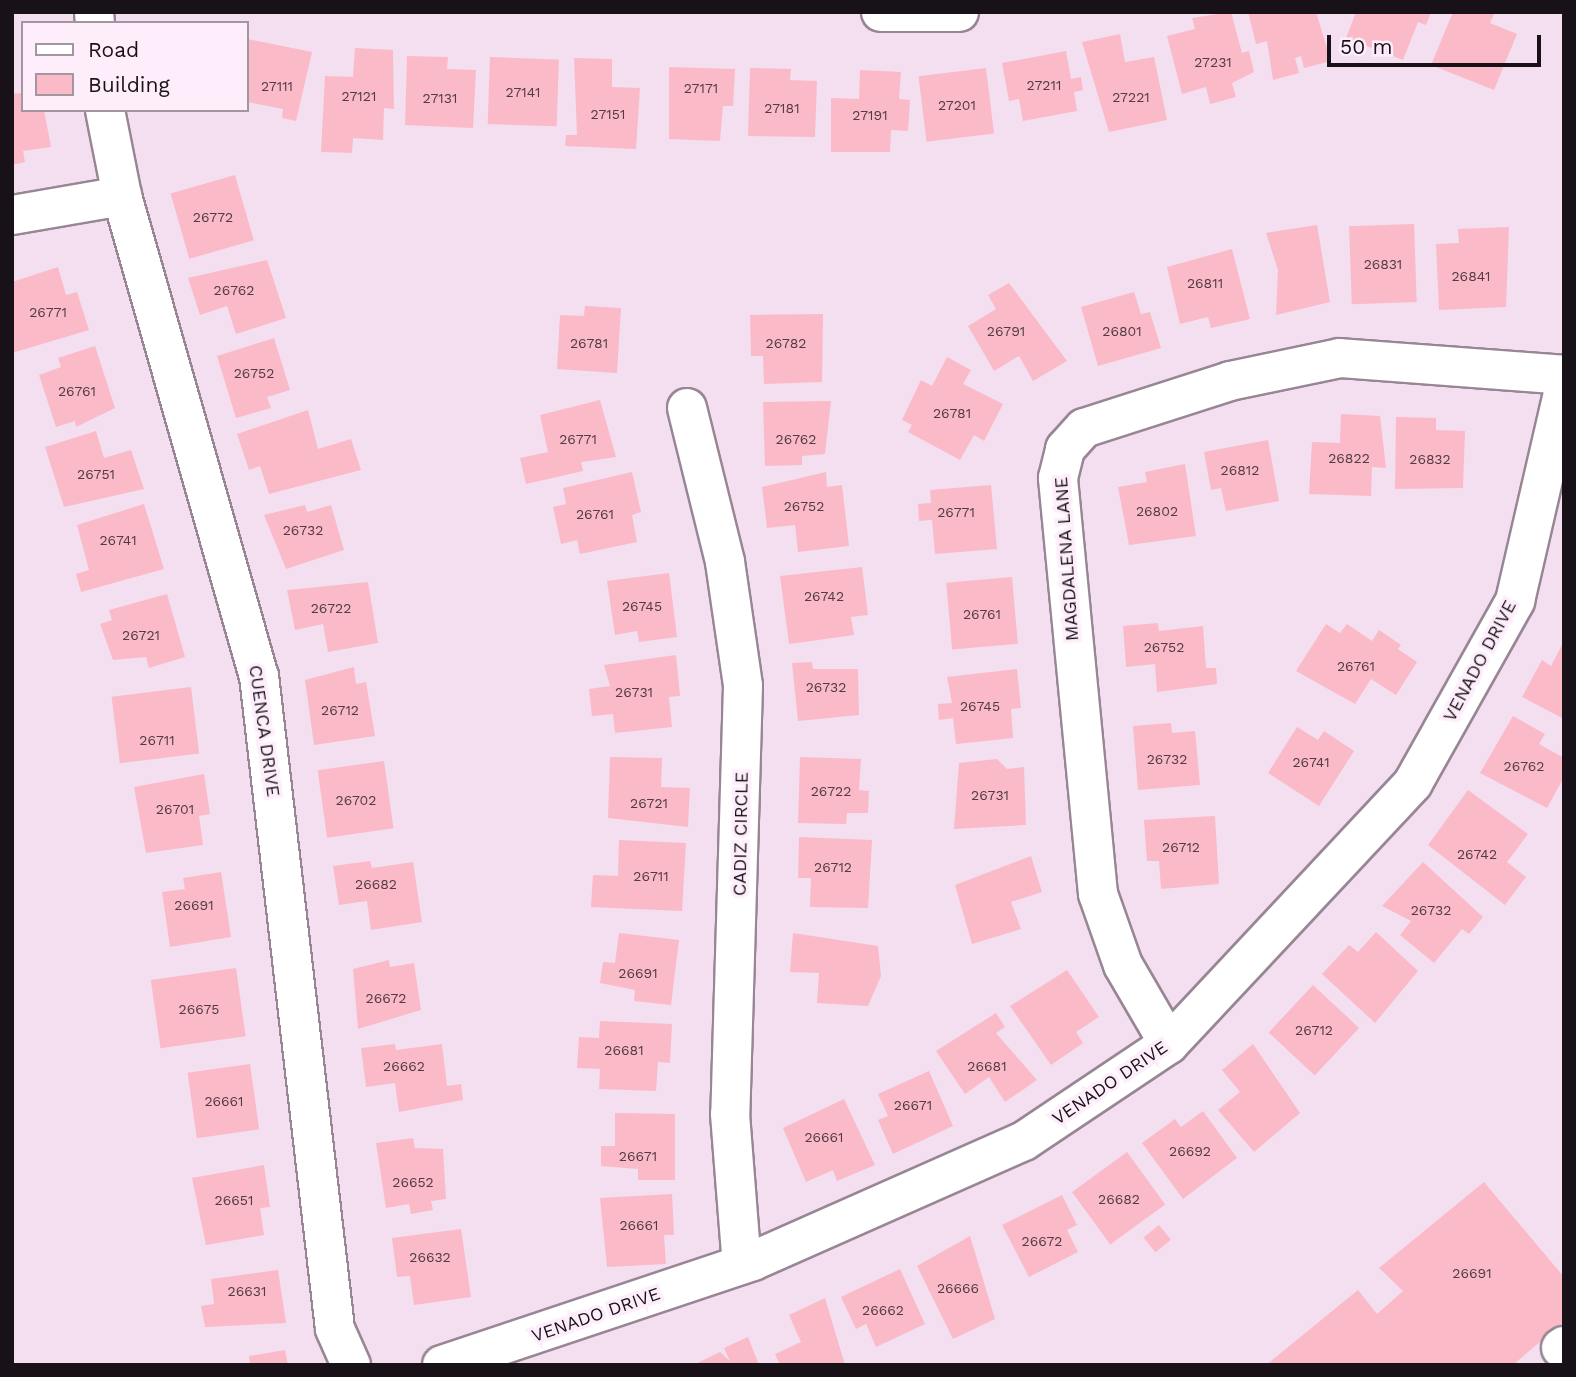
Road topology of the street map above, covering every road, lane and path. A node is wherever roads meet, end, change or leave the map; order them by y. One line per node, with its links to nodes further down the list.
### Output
1 (881, 12): 2 (street)
2 (959, 12)
3 (105, 112): 4 (street, CUENCA DRIVE)
4 (122, 196): 5 (street); 11 (street, CUENCA DRIVE)
5 (12, 215)
6 (1564, 375): 9 (street, MAGDALENA LANE)
7 (1564, 388): 9 (street, VENADO DRIVE)
8 (687, 408): 10 (street, CADIZ CIRCLE)
9 (1170, 1045): 10 (street, VENADO DRIVE)
10 (742, 1265): 12 (street, VENADO DRIVE)
11 (351, 1365)
12 (442, 1365)

